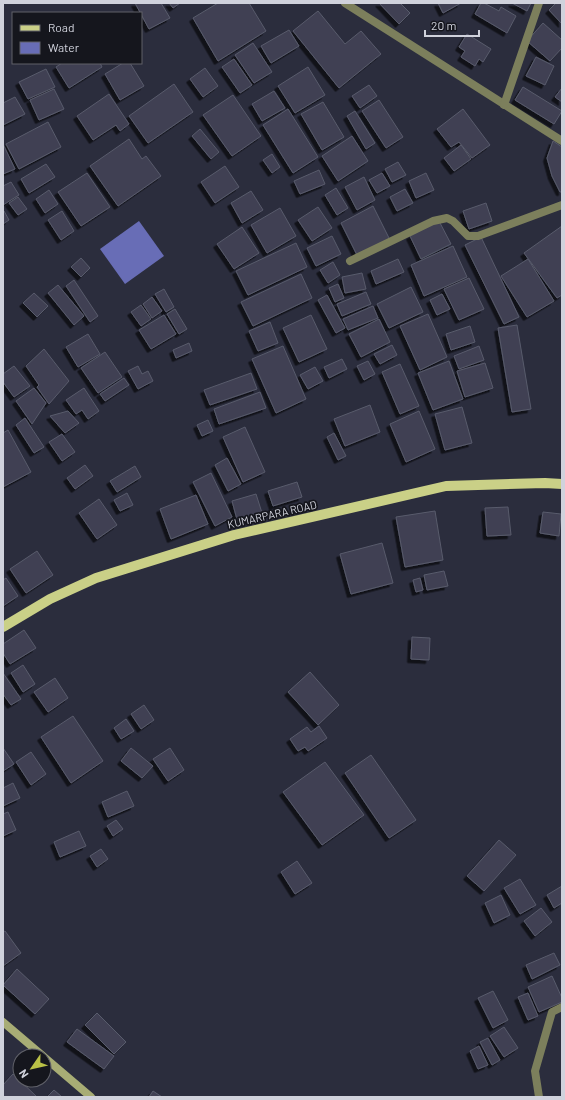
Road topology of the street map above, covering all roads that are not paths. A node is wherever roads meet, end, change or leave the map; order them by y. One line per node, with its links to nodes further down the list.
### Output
1 (345, 3): 3 (street)
2 (539, 3): 3 (street)
3 (504, 105): 4 (street)
4 (561, 139)
5 (562, 205): 6 (street)
6 (350, 261)
7 (562, 484): 8 (main road, KUMARPARA ROAD)
8 (3, 627)
9 (562, 1008): 14 (street)
10 (3, 1022): 11 (main road)
11 (34, 1048)
12 (52, 1064): 13 (main road)
13 (91, 1097)
14 (539, 1097)

